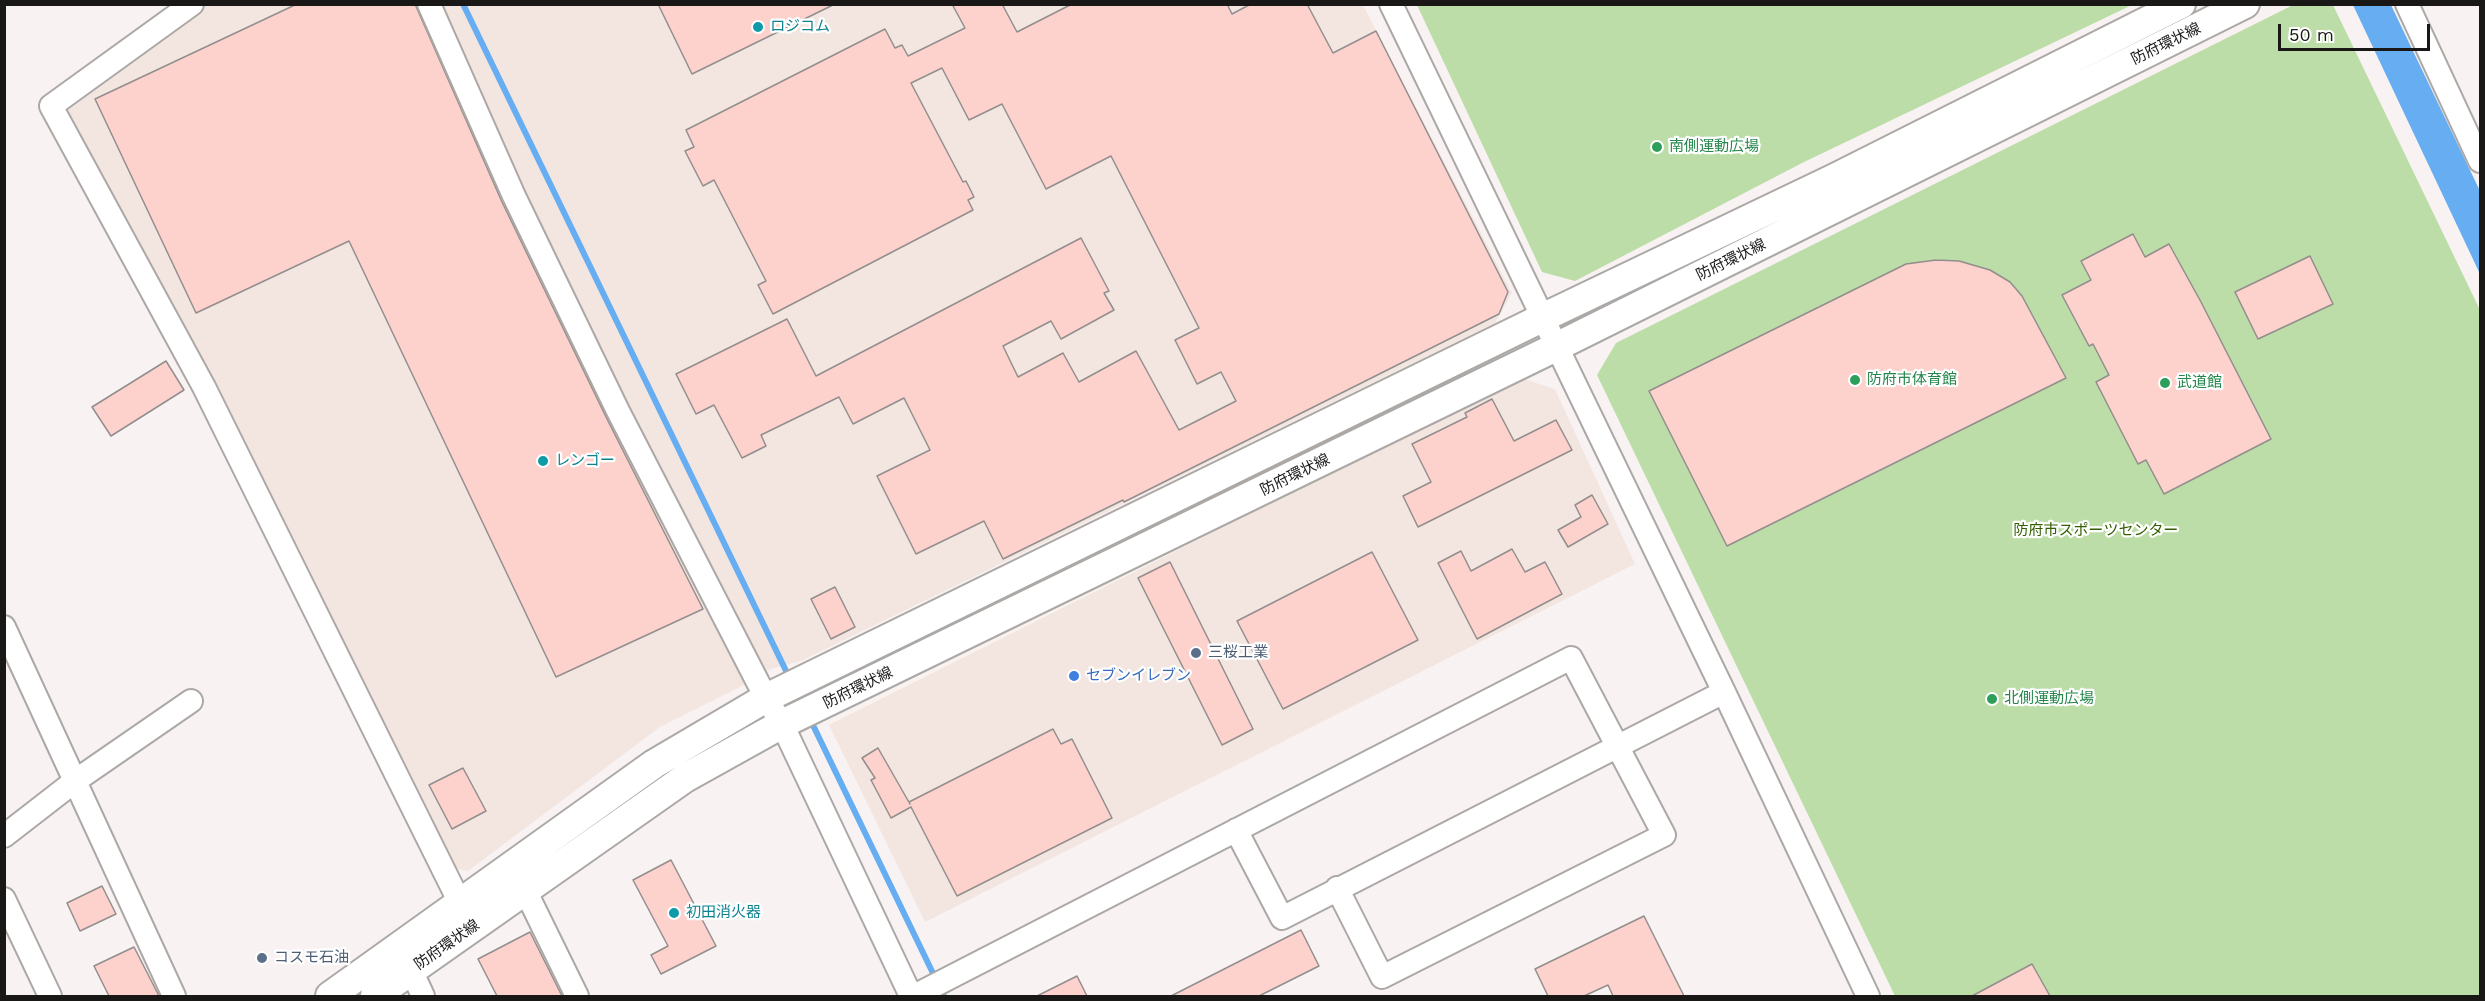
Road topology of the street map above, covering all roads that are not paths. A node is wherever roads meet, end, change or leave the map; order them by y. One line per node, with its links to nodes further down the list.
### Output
1 (192, 4): 22 (street)
2 (429, 4): 12 (street)
3 (1391, 4): 8 (street)
4 (2181, 4): 8 (main road, 防府環状線)
5 (2245, 4): 9 (main road, 防府環状線)
6 (2407, 4): 7 (street)
7 (2481, 161)
8 (1542, 318): 9 (street); 12 (main road, 防府環状線)
9 (1556, 347): 11 (street); 14 (main road, 防府環状線)
10 (4, 627): 16 (street)
11 (1724, 692): 15 (street); 31 (street)
12 (766, 698): 14 (street); 22 (main road, 防府環状線)
13 (191, 701): 16 (street)
14 (782, 724): 20 (main road, 防府環状線); 30 (street)
15 (1619, 746): 17 (street); 19 (street); 19 (street)
16 (75, 781): 18 (street); 25 (street)
17 (1236, 830): 19 (street); 30 (street)
18 (4, 836)
19 (1337, 888)
20 (525, 890): 23 (main road, 防府環状線); 29 (street)
21 (4, 899): 24 (street)
22 (460, 903): 26 (main road, 防府環状線)
23 (411, 970): 27 (main road, 防府環状線); 28 (street)
24 (50, 996)
25 (174, 996)
26 (330, 996)
27 (375, 996)
28 (423, 996)
29 (577, 996)
30 (912, 996)
31 (1868, 996)

